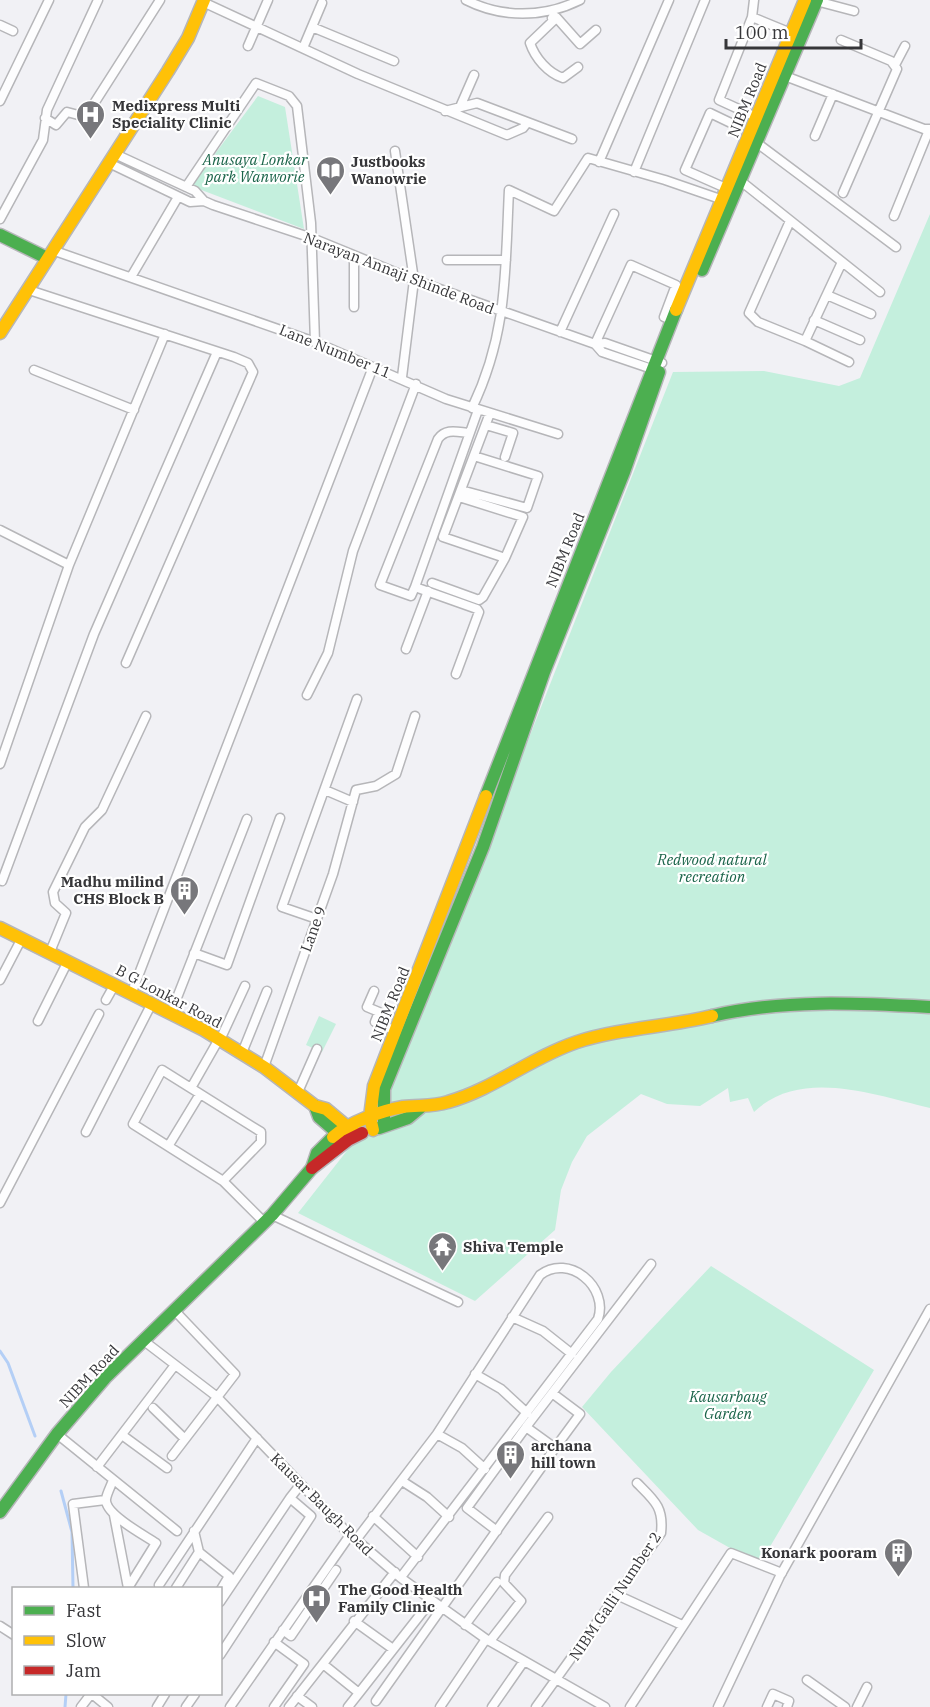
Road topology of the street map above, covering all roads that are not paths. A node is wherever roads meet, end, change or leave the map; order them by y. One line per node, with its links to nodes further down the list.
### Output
1 (49, 0): 34 (street)
2 (98, 0): 39 (street)
3 (160, 0): 39 (street)
4 (268, 0): 19 (street)
5 (466, 0): 14 (street)
6 (580, 0): 14 (street)
7 (669, 0): 48 (street)
8 (705, 0): 49 (street)
9 (754, 0): 16 (street)
10 (804, 0): 23 (street, NIBM Road)
11 (817, 0): 15 (street); 32 (street, NIBM Road)
12 (204, 1): 19 (street); 47 (street)
13 (322, 3): 20 (street)
14 (546, 10): 17 (street)
15 (854, 11)
16 (752, 17): 23 (street); 38 (street)
17 (554, 20): 21 (street); 30 (street)
18 (0, 25): 22 (street)
19 (257, 26): 25 (street); 27 (street)
20 (312, 27): 27 (street); 28 (street)
21 (596, 30)
22 (13, 31)
23 (791, 33): 38 (street, NIBM Road)
24 (841, 40): 29 (street)
25 (248, 46)
26 (905, 46): 29 (street)
27 (303, 48): 36 (street)
28 (394, 61)
29 (895, 64): 37 (street)
30 (578, 67)
31 (474, 75): 35 (street)
32 (785, 76): 33 (street); 45 (street, NIBM Road)
33 (832, 94): 37 (street); 43 (street)
34 (0, 101)
35 (460, 107): 36 (street); 40 (street)
36 (444, 111): 40 (street)
37 (879, 112): 42 (street); 52 (street)
38 (756, 117): 54 (street, NIBM Road)
39 (45, 118): 58 (street)
40 (527, 123): 44 (street)
41 (735, 125): 54 (street)
42 (930, 129): 57 (street)
43 (814, 136)
44 (572, 140)
45 (757, 143): 50 (street, NIBM Road); 62 (street)
46 (395, 151): 69 (street)
47 (112, 159): 51 (street, Narayan Annaji Shinde Road); 53 (street, Narayan Annaji Shinde Road); 63 (street)
48 (599, 162): 49 (street); 66 (street)
49 (634, 172): 54 (street)
50 (742, 182): 54 (street, NIBM Road); 59 (street)
51 (186, 187): 55 (street, Narayan Annaji Shinde Road); 61 (street)
52 (843, 193)
53 (178, 197): 55 (street, Narayan Annaji Shinde Road); 68 (street)
54 (728, 198): 76 (street, NIBM Road); 87 (street, NIBM Road)
55 (204, 201): 61 (street, Narayan Annaji Shinde Road)
56 (614, 214): 78 (street)
57 (894, 216)
58 (0, 219)
59 (790, 221): 67 (street); 82 (street)
60 (0, 235): 63 (street)
61 (312, 238): 64 (street, Narayan Annaji Shinde Road); 83 (street)
62 (896, 247)
63 (50, 254): 68 (street, Lane Number 11); 70 (street)
64 (354, 256): 69 (street, Narayan Annaji Shinde Road); 73 (street)
65 (447, 260): 66 (street)
66 (506, 260): 74 (street)
67 (842, 262): 71 (street); 72 (street)
68 (131, 277): 83 (street, Lane Number 11)
69 (414, 280): 74 (street, Narayan Annaji Shinde Road); 90 (street)
70 (29, 290): 79 (street); 80 (street)
71 (880, 292)
72 (827, 295): 75 (street); 77 (street)
73 (354, 307)
74 (503, 313): 78 (street, Narayan Annaji Shinde Road); 92 (street)
75 (871, 314)
76 (672, 320): 84 (street); 87 (street, NIBM Road)
77 (814, 321): 81 (street); 82 (street)
78 (560, 332): 84 (street, Narayan Annaji Shinde Road)
79 (0, 333)
80 (165, 334): 85 (street); 93 (street)
81 (860, 340)
82 (805, 341): 86 (street)
83 (315, 342): 88 (street, Lane Number 11)
84 (595, 345): 87 (street, Narayan Annaji Shinde Road)
85 (217, 352): 107 (street); 118 (street)
86 (849, 362)
87 (657, 366): 137 (street, NIBM Road); 143 (street, NIBM Road)
88 (373, 367): 90 (street, Lane Number 11); 130 (street)
89 (34, 370): 93 (street)
90 (402, 378): 91 (street, Lane Number 11)
91 (416, 384): 92 (street, Lane Number 11); 109 (street)
92 (475, 409): 94 (street, Lane Number 11); 96 (street)
93 (134, 410): 103 (street)
94 (490, 413): 95 (street); 97 (street, Lane Number 11)
95 (486, 425): 98 (street); 99 (street)
96 (469, 433): 104 (street); 104 (street)
97 (558, 434)
98 (474, 456): 100 (street); 100 (street)
99 (505, 458)
100 (460, 493): 102 (street); 102 (street)
101 (0, 530): 103 (street)
102 (505, 558): 105 (street)
103 (69, 565): 113 (street)
104 (414, 586): 105 (street)
105 (430, 587): 106 (street); 108 (street)
106 (406, 649)
107 (126, 663)
108 (456, 674)
109 (307, 694)
110 (357, 699): 114 (street)
111 (146, 716): 122 (street)
112 (415, 716): 115 (street, Lane 9)
113 (0, 764)
114 (325, 790): 115 (street); 119 (street)
115 (353, 802): 119 (street, Lane 9)
116 (280, 818): 123 (street)
117 (246, 819): 123 (street)
118 (1, 882)
119 (317, 919): 141 (street, Lane 9)
120 (0, 928): 121 (street, B G Lonkar Road)
121 (22, 939): 122 (street, B G Lonkar Road); 125 (street)
122 (50, 952): 124 (street, B G Lonkar Road)
123 (194, 953): 134 (street)
124 (68, 961): 126 (street, B G Lonkar Road); 136 (street)
125 (0, 980)
126 (115, 984): 130 (street, B G Lonkar Road); 131 (street)
127 (245, 986): 138 (street)
128 (267, 991): 140 (street)
129 (374, 991): 137 (street)
130 (132, 992): 132 (street, B G Lonkar Road)
131 (106, 1000)
132 (152, 1003): 134 (street, B G Lonkar Road); 148 (street)
133 (930, 1008): 146 (street, NIBM Road)
134 (171, 1013): 138 (street, B G Lonkar Road)
135 (99, 1014): 153 (street)
136 (38, 1021)
137 (396, 1031): 143 (street, NIBM Road)
138 (220, 1040): 140 (street, B G Lonkar Road); 142 (street)
139 (316, 1049): 144 (street)
140 (242, 1053): 141 (street, B G Lonkar Road)
141 (264, 1067): 144 (street, B G Lonkar Road)
142 (191, 1088): 145 (street); 150 (street)
143 (379, 1088): 146 (street, NIBM Road)
144 (298, 1092): 147 (street, B G Lonkar Road)
145 (200, 1094): 150 (street); 152 (street)
146 (377, 1122): 147 (street, NIBM Road); 149 (street, NIBM Road)
147 (342, 1129): 149 (street, B G Lonkar Road); 151 (street, NIBM Road)
148 (86, 1132)
149 (352, 1138): 151 (street, NIBM Road)
150 (169, 1145): 152 (street)
151 (312, 1168): 154 (street, NIBM Road)
152 (222, 1181): 154 (street)
153 (0, 1203)
154 (268, 1218): 156 (street); 158 (street, NIBM Road)
155 (651, 1264): 164 (street)
156 (458, 1302)
157 (930, 1309): 197 (street)
158 (175, 1311): 160 (street, NIBM Road); 165 (street)
159 (512, 1317): 161 (street); 161 (street); 163 (street)
160 (144, 1341): 162 (street, Kausar Baugh Road); 169 (street, NIBM Road)
161 (572, 1354): 167 (street)
162 (175, 1365): 165 (street, Kausar Baugh Road); 171 (street)
163 (475, 1374): 167 (street); 170 (street)
164 (552, 1393): 168 (street); 174 (street)
165 (216, 1396): 172 (street); 173 (street, Kausar Baugh Road)
166 (153, 1408): 172 (street)
167 (528, 1413): 178 (street)
168 (526, 1427): 174 (street); 190 (street)
169 (57, 1434): 176 (street); 185 (street, NIBM Road)
170 (436, 1434): 178 (street); 180 (street)
171 (122, 1435): 176 (street); 177 (street)
172 (185, 1438): 175 (street)
173 (257, 1438): 182 (street, Kausar Baugh Road); 192 (street)
174 (555, 1448): 190 (street)
175 (172, 1456)
176 (97, 1467): 179 (street)
177 (167, 1468)
178 (485, 1469): 188 (street)
179 (113, 1480): 184 (street); 191 (street)
180 (402, 1481): 187 (street); 188 (street)
181 (637, 1483): 206 (street, NIBM Galli Number 2)
182 (301, 1484): 183 (street); 193 (street, Kausar Baugh Road)
183 (290, 1498): 208 (street); 217 (street)
184 (105, 1500): 186 (street); 201 (street)
185 (0, 1512)
186 (114, 1515): 202 (street); 203 (street)
187 (373, 1516): 193 (street); 195 (street)
188 (449, 1517): 195 (street)
189 (548, 1517): 214 (street)
190 (497, 1530): 210 (street)
191 (177, 1531)
192 (194, 1531): 194 (street); 200 (street)
193 (353, 1537): 198 (street, Kausar Baugh Road); 207 (street)
194 (199, 1552): 204 (street); 205 (street)
195 (418, 1557): 198 (street)
196 (336, 1570): 207 (street)
197 (782, 1573): 213 (street); 240 (street)
198 (398, 1575): 209 (street, Kausar Baugh Road); 211 (street)
199 (497, 1582): 212 (street)
200 (159, 1585)
201 (84, 1587)
202 (128, 1587)
203 (129, 1587)
204 (177, 1587)
205 (222, 1588)
206 (617, 1595): 213 (street); 220 (street, NIBM Galli Number 2)
207 (313, 1596): 215 (street)
208 (222, 1599)
209 (430, 1600): 210 (street, Kausar Baugh Road); 216 (street)
210 (443, 1610): 212 (street, Kausar Baugh Road); 227 (street)
211 (354, 1621): 216 (street); 219 (street)
212 (465, 1625): 214 (street, Kausar Baugh Road)
213 (682, 1625): 239 (street)
214 (488, 1640): 218 (street, Kausar Baugh Road); 235 (street)
215 (274, 1642): 230 (street); 231 (street)
216 (393, 1649): 223 (street)
217 (222, 1652)
218 (524, 1661): 220 (street, Kausar Baugh Road); 236 (street)
219 (323, 1664): 223 (street); 226 (street)
220 (557, 1680): 237 (street, NIBM Galli Number 2); 238 (street, Kausar Baugh Road)
221 (807, 1680): 243 (street)
222 (867, 1687): 244 (street)
223 (359, 1693): 234 (street)
224 (91, 1695): 228 (street)
225 (93, 1695): 229 (street)
226 (297, 1696): 232 (street); 233 (street)
227 (376, 1701)
228 (81, 1707)
229 (108, 1707)
230 (230, 1707)
231 (274, 1707)
232 (289, 1707)
233 (312, 1707)
234 (348, 1707)
235 (440, 1707)
236 (492, 1707)
237 (536, 1707)
238 (605, 1707)
239 (630, 1707)
240 (718, 1707)
241 (767, 1707): 242 (street)
242 (787, 1707)
243 (845, 1707)
244 (857, 1707)

